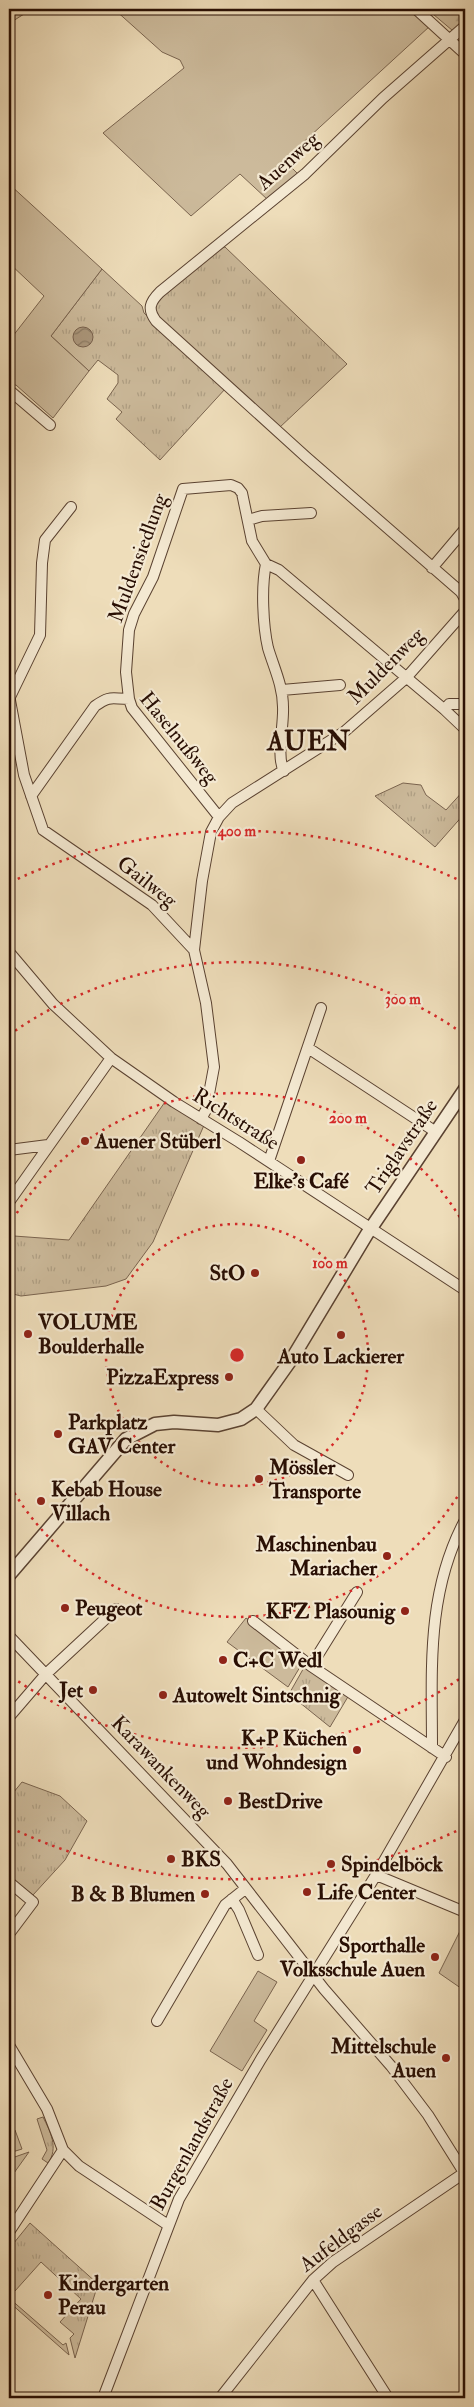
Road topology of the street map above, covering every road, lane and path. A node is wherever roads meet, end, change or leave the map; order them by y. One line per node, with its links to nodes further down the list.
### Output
1 (416, 9): 3 (street)
2 (465, 26): 3 (street, Auenweg)
3 (449, 39): 4 (street); 12 (street, Auenweg)
4 (465, 54)
5 (9, 390): 6 (street)
6 (50, 425)
7 (71, 507): 18 (street, Gailweg)
8 (311, 513): 9 (street)
9 (248, 520): 11 (street, Muldensiedlung); 19 (street, Muldensiedlung)
10 (465, 529): 12 (street)
11 (266, 564): 15 (street, Muldensiedlung); 17 (street)
12 (432, 568): 13 (street)
13 (465, 599)
14 (465, 611): 15 (street, Muldenweg)
15 (406, 678): 21 (street, Muldensiedlung); 23 (street, Muldenweg)
16 (340, 686): 17 (street)
17 (282, 690): 23 (street)
18 (9, 696): 24 (street, Gailweg)
19 (129, 699): 24 (street, Haselnußweg); 25 (street, Haselnußweg)
20 (465, 704): 21 (street)
21 (444, 710): 22 (street, Muldensiedlung)
22 (465, 729)
23 (284, 771): 25 (street, Muldenweg)
24 (31, 796): 26 (street, Gailweg)
25 (219, 817): 26 (street, Muldenweg)
26 (194, 950): 32 (street)
27 (10, 957): 30 (street, Richtstraße)
28 (321, 1008): 29 (street)
29 (308, 1048): 33 (street); 36 (street)
30 (111, 1058): 32 (street, Richtstraße); 34 (street)
31 (465, 1089): 33 (street, Triglavstraße)
32 (201, 1119): 36 (street, Richtstraße)
33 (436, 1132): 38 (street, Triglavstraße)
34 (48, 1145): 35 (street); 37 (street)
35 (9, 1150)
36 (269, 1161): 38 (street, Richtstraße)
37 (9, 1202)
38 (372, 1228): 39 (street, Richtstraße); 40 (street, Triglavstraße)
39 (465, 1290)
40 (256, 1409): 41 (street); 43 (street)
41 (348, 1475)
42 (465, 1520): 52 (street)
43 (9, 1575)
44 (357, 1592): 48 (street)
45 (116, 1609): 49 (street)
46 (253, 1620): 48 (street)
47 (9, 1636): 49 (street, Karawankenweg)
48 (311, 1666): 52 (street)
49 (46, 1674): 50 (street); 56 (street, Karawankenweg)
50 (9, 1717)
51 (465, 1720): 53 (street, Burgenlandstraße)
52 (432, 1748): 53 (street)
53 (446, 1757): 54 (street, Burgenlandstraße)
54 (376, 1875): 58 (street); 61 (street, Burgenlandstraße)
55 (9, 1882): 59 (street)
56 (245, 1889): 57 (street); 61 (street, Karawankenweg)
57 (232, 1898): 60 (street); 62 (street)
58 (465, 1912)
59 (9, 1934)
60 (258, 1955)
61 (313, 1975): 65 (street, Karawankenweg); 66 (street, Burgenlandstraße)
62 (157, 2021)
63 (9, 2044): 64 (street)
64 (64, 2150): 66 (street); 67 (street)
65 (465, 2174): 68 (street, Aufeldgasse)
66 (168, 2225): 69 (street, Burgenlandstraße)
67 (9, 2232)
68 (313, 2280): 70 (street, Aufeldgasse); 71 (street)
69 (103, 2398)
70 (220, 2398)
71 (388, 2398)

